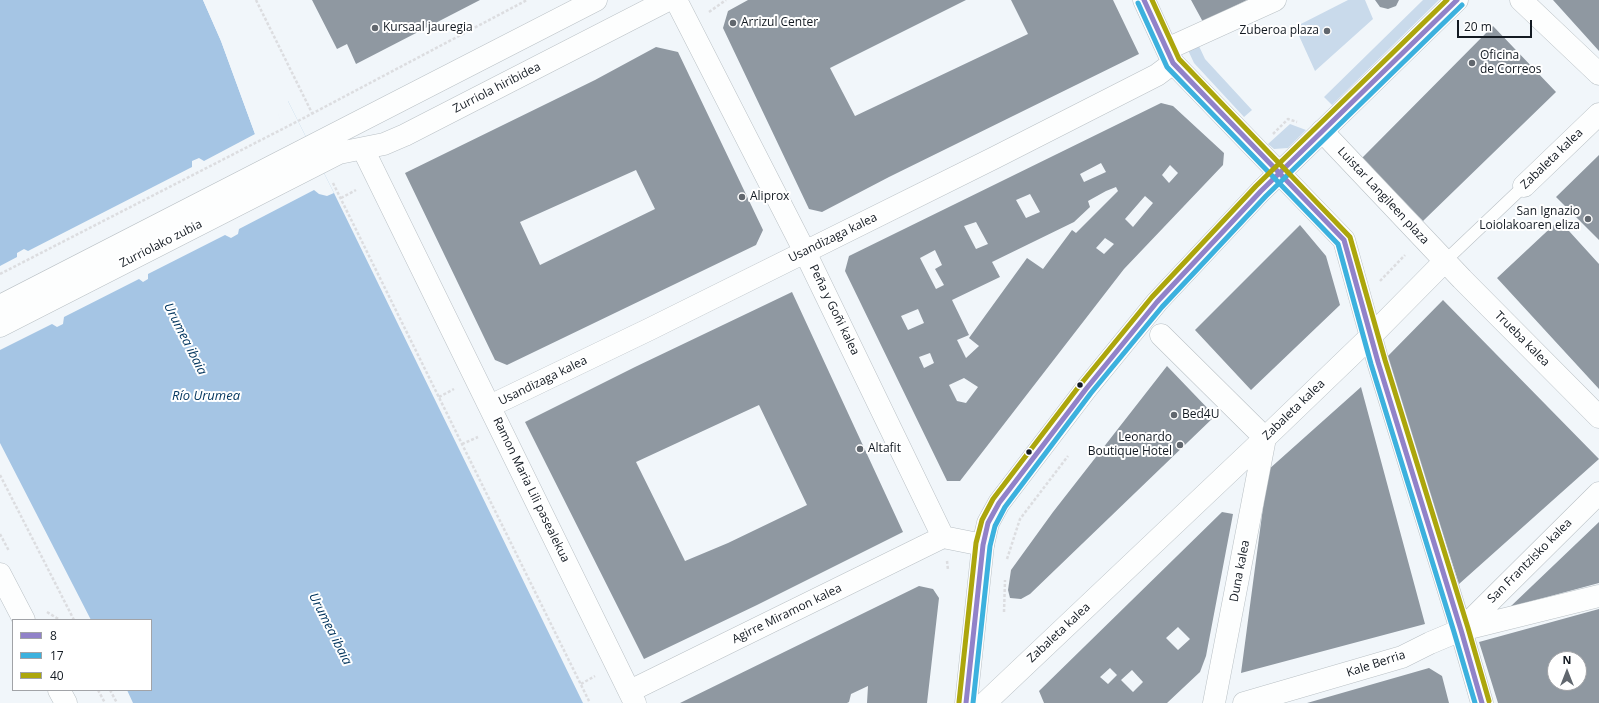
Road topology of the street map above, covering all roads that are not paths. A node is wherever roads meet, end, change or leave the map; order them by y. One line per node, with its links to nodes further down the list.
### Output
1 (596, 0): 13 (street)
2 (668, 0): 12 (street, Zurriola hiribidea)
3 (676, 0): 16 (street, Peña y Goñi kalea)
4 (1144, 0): 8 (street)
5 (1274, 0): 8 (street, Usandizaga kalea)
6 (1457, 0): 11 (street)
7 (1521, 0): 9 (street)
8 (1170, 56): 14 (street); 16 (street, Usandizaga kalea)
9 (1599, 74)
10 (1599, 114): 15 (street, Zabaleta kalea)
11 (1322, 131): 14 (street); 17 (street, Luistar Langileen plaza)
12 (364, 149): 13 (street, Zurriola hiribidea); 22 (street, Ramon Maria Lili pasealekua)
13 (322, 162): 18 (street, Zurriolako zubia); 19 (street, Zurriolako zubia)
14 (1280, 173): 21 (street); 27 (street)
15 (1524, 186): 17 (lane, Zabaleta kalea)
16 (805, 252): 22 (street, Usandizaga kalea); 26 (street, Peña y Goñi kalea)
17 (1445, 260): 21 (street, Zabaleta kalea); 23 (street, Trueba kalea)
18 (0, 306)
19 (0, 326)
20 (1161, 335): 24 (street)
21 (1371, 336): 24 (street, Zabaleta kalea); 31 (street)
22 (490, 406): 33 (street, Ramon Maria Lili pasealekua)
23 (1599, 417)
24 (1266, 438): 36 (street, Zabaleta kalea); 37 (street, Duna kalea)
25 (1599, 493): 31 (street, San Frantzisko kalea)
26 (943, 537): 27 (street); 33 (street, Agirre Miramon kalea)
27 (983, 545): 35 (street)
28 (0, 574): 30 (street)
29 (1599, 596): 31 (street, Kale Berria)
30 (23, 619)
31 (1461, 630): 38 (street, Kale Berria); 39 (street)
32 (60, 691): 34 (street)
33 (633, 697)
34 (66, 703)
35 (966, 703)
36 (985, 703)
37 (1214, 703)
38 (1244, 703)
39 (1482, 703)

